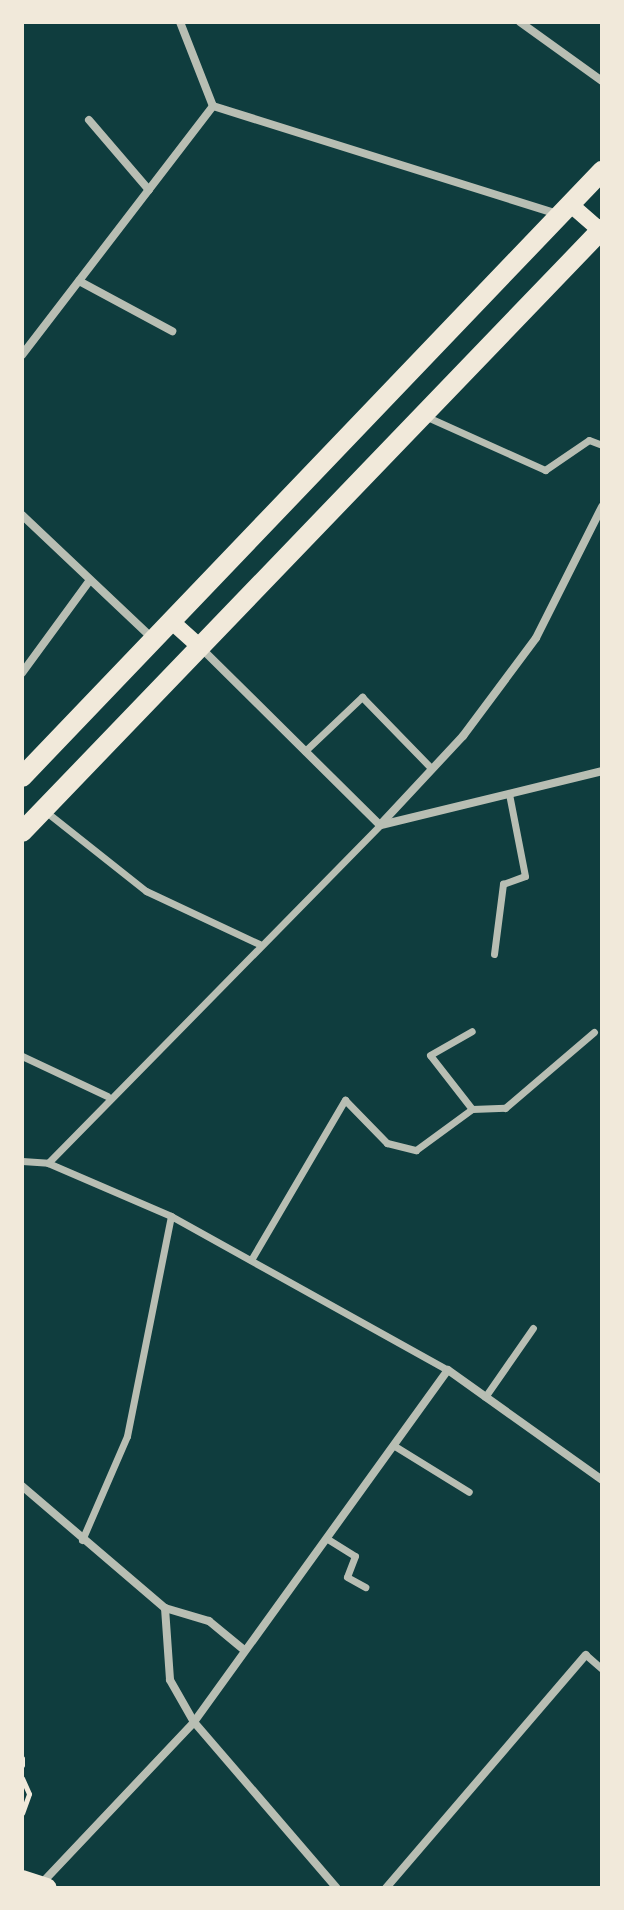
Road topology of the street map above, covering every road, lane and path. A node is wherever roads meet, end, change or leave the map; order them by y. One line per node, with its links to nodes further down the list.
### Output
1 (180, 22): 4 (street)
2 (520, 22): 3 (street)
3 (602, 81)
4 (213, 106): 7 (street); 8 (street)
5 (89, 120): 7 (street)
6 (602, 171): 8 (main road)
7 (149, 190): 10 (street)
8 (565, 210): 9 (main road); 18 (main road)
9 (602, 231): 13 (main road)
10 (79, 281): 11 (street); 12 (street)
11 (172, 331)
12 (22, 355)
13 (423, 415): 14 (street); 20 (main road)
14 (602, 445)
15 (602, 507): 23 (street)
16 (22, 515): 17 (street)
17 (90, 580): 19 (street); 21 (street)
18 (170, 620): 19 (main road); 20 (main road)
19 (152, 639): 25 (main road)
20 (200, 647): 22 (street); 27 (main road)
21 (22, 673)
22 (305, 751): 23 (street); 28 (street)
23 (432, 769): 28 (street)
24 (602, 771): 26 (street)
25 (22, 777)
26 (509, 794): 28 (street); 31 (street)
27 (43, 810): 29 (main road); 30 (street)
28 (380, 825): 30 (street)
29 (22, 832)
30 (259, 944): 35 (street)
31 (494, 954)
32 (472, 1031): 36 (street)
33 (594, 1032): 36 (street)
34 (22, 1056): 35 (street)
35 (107, 1096): 38 (street)
36 (472, 1109): 40 (street)
37 (22, 1161): 38 (street)
38 (48, 1163): 39 (street)
39 (171, 1216): 40 (street); 49 (street)
40 (251, 1260): 42 (street)
41 (533, 1328): 43 (street)
42 (448, 1370): 43 (street); 44 (street)
43 (485, 1397): 45 (street)
44 (393, 1445): 47 (street); 48 (street)
45 (602, 1480)
46 (22, 1486): 49 (street)
47 (469, 1492)
48 (326, 1538): 50 (street); 52 (street)
49 (81, 1540): 51 (street)
50 (365, 1587)
51 (165, 1608): 52 (street); 55 (street)
52 (244, 1650): 55 (street)
53 (586, 1655): 54 (street); 62 (street)
54 (602, 1669)
55 (194, 1722): 60 (street); 61 (street)
56 (22, 1758): 57 (path)
57 (22, 1765)
58 (22, 1778): 59 (path)
59 (22, 1813)
60 (37, 1884)
61 (337, 1888)
62 (386, 1888)

